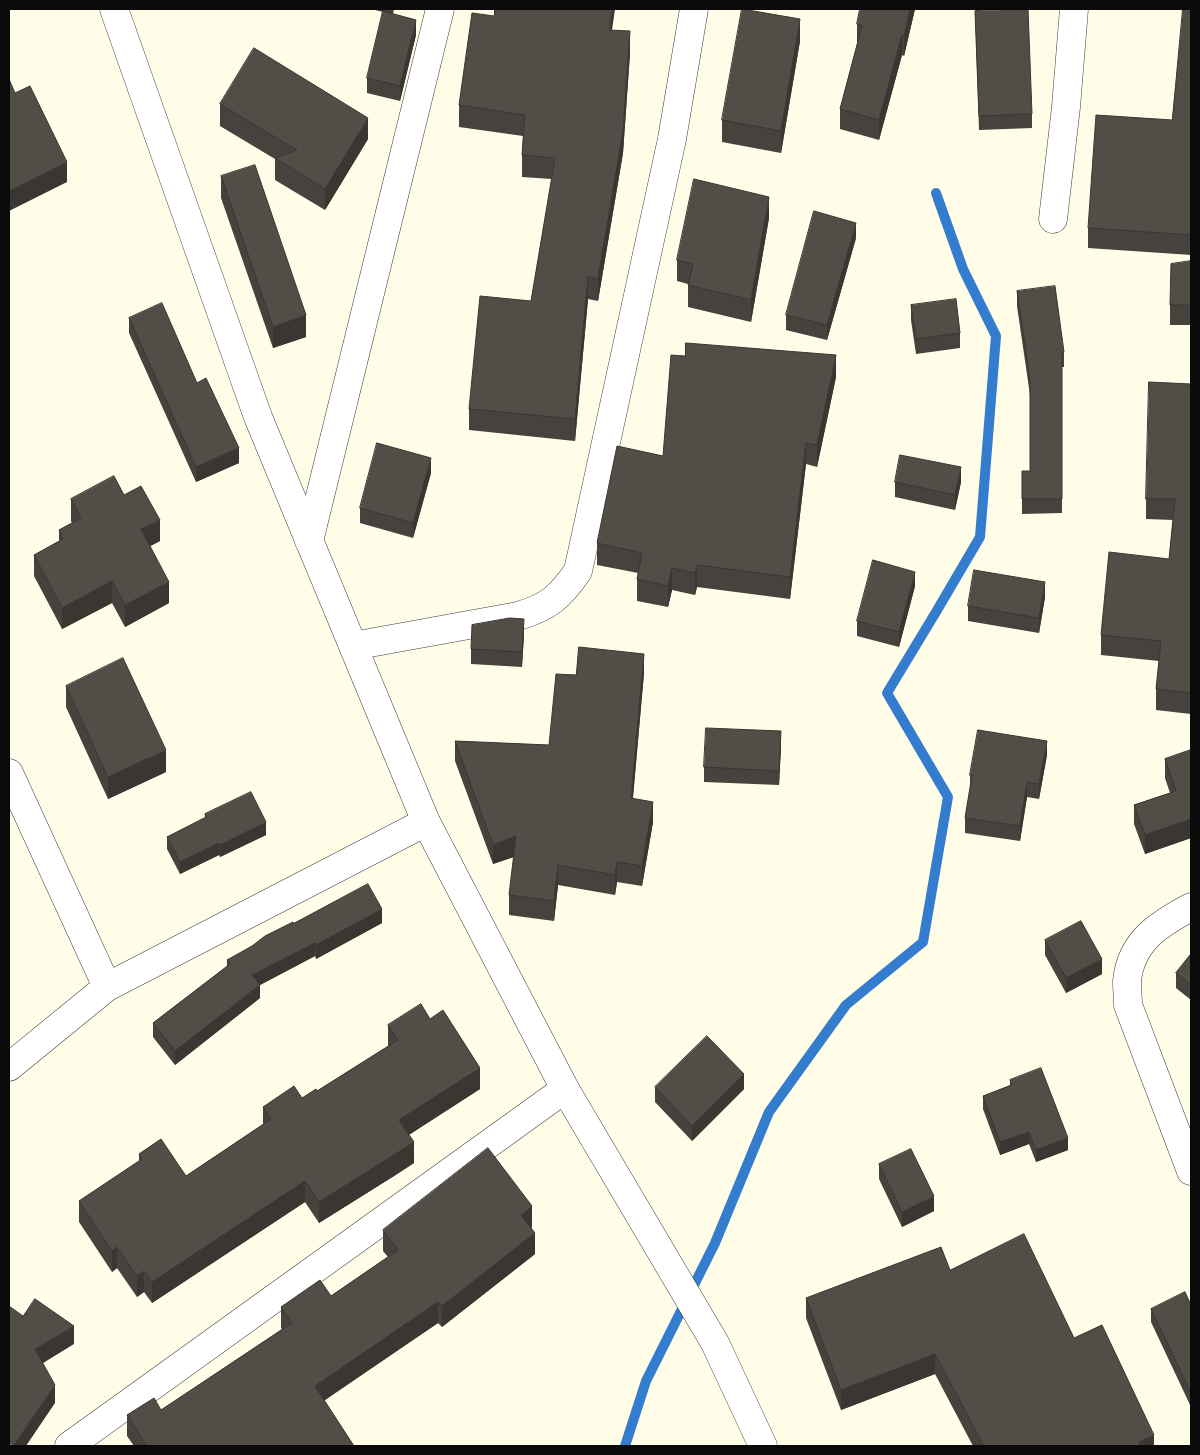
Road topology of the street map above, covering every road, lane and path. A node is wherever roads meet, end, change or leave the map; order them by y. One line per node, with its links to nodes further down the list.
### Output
1 (114, 9): 6 (street)
2 (440, 9): 6 (street)
3 (694, 9): 7 (street)
4 (1074, 9): 5 (street)
5 (1053, 219)
6 (309, 542): 7 (street)
7 (353, 646): 9 (street)
8 (9, 773): 11 (street)
9 (426, 822): 11 (street); 13 (street)
10 (1191, 907): 14 (street)
11 (107, 987): 12 (street)
12 (9, 1067)
13 (565, 1089): 15 (street); 16 (street)
14 (1191, 1171)
15 (86, 1441)
16 (763, 1446)

